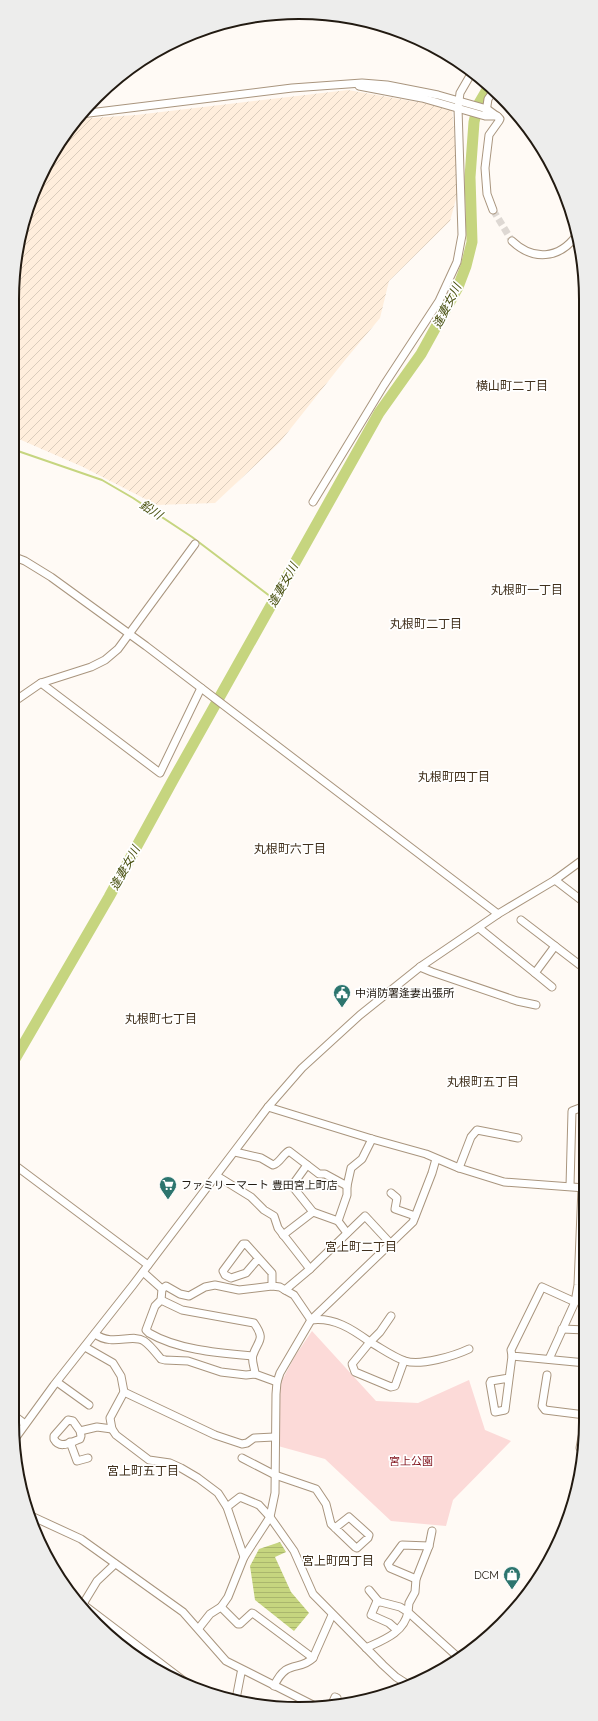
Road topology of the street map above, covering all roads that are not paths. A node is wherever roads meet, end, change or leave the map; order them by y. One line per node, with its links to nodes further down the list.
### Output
1 (469, 77): 3 (street)
2 (491, 95): 4 (street)
3 (461, 105): 4 (street); 5 (street); 9 (street)
4 (485, 111): 6 (street)
5 (89, 113)
6 (493, 210)
7 (573, 240): 8 (street)
8 (512, 241)
9 (313, 502)
10 (195, 544): 12 (street)
11 (19, 559): 12 (street)
12 (130, 635): 13 (street); 14 (street)
13 (41, 683): 14 (street); 15 (street)
14 (204, 690): 19 (street)
15 (19, 698)
16 (579, 862): 17 (street)
17 (555, 880): 18 (street); 19 (street)
18 (579, 898)
19 (498, 914): 21 (street)
20 (521, 920): 22 (street)
21 (478, 928): 24 (street); 25 (street)
22 (555, 946): 23 (street); 25 (street)
23 (579, 965)
24 (420, 967): 27 (street); 28 (street)
25 (535, 973): 26 (street)
26 (552, 987)
27 (536, 1005)
28 (268, 1107): 31 (street); 32 (street)
29 (579, 1108): 39 (street)
30 (518, 1138): 36 (street)
31 (372, 1139): 33 (street); 38 (street)
32 (235, 1152): 34 (street); 37 (street)
33 (436, 1159): 36 (street); 43 (street)
34 (307, 1165): 38 (street); 42 (street)
35 (19, 1168): 49 (street)
36 (459, 1168): 39 (street)
37 (217, 1176): 46 (street); 49 (street)
38 (347, 1186): 44 (street)
39 (570, 1186): 40 (street)
40 (579, 1187)
41 (391, 1193): 43 (street)
42 (313, 1212): 44 (street); 46 (street)
43 (415, 1216): 47 (street)
44 (338, 1221): 45 (street)
45 (347, 1233): 47 (street); 50 (street)
46 (283, 1235): 50 (street)
47 (391, 1244): 59 (street)
48 (258, 1259): 53 (street)
49 (148, 1265): 52 (street)
50 (310, 1269): 55 (street)
51 (579, 1269): 57 (street)
52 (143, 1272): 54 (street); 62 (street)
53 (272, 1286): 54 (street); 55 (street)
54 (162, 1289): 56 (street)
55 (285, 1290): 59 (street)
56 (161, 1300): 66 (street); 66 (street)
57 (575, 1302): 60 (street); 67 (street)
58 (391, 1316): 63 (street)
59 (311, 1320): 63 (street); 75 (street)
60 (562, 1329): 61 (street); 68 (street)
61 (579, 1330)
62 (95, 1334): 64 (street); 71 (street)
63 (370, 1342): 69 (street); 69 (street)
64 (85, 1347): 74 (street); 76 (street)
65 (469, 1349): 69 (street)
66 (252, 1356): 71 (street)
67 (512, 1356): 68 (street); 73 (street)
68 (549, 1359): 70 (street)
69 (404, 1361)
70 (579, 1362)
71 (255, 1374): 75 (street)
72 (547, 1375): 78 (street)
73 (509, 1378): 73 (street)
74 (57, 1382): 77 (street); 80 (street)
75 (277, 1382): 84 (street)
76 (124, 1392): 81 (street); 84 (street)
77 (89, 1405)
78 (579, 1414)
79 (19, 1419): 80 (street)
80 (25, 1424): 83 (street)
81 (112, 1429): 82 (street); 89 (street)
82 (80, 1431): 85 (street); 85 (street)
83 (20, 1432)
84 (274, 1437): 88 (street)
85 (70, 1442): 86 (street)
86 (88, 1458)
87 (242, 1458): 88 (street)
88 (275, 1475): 90 (street); 92 (street)
89 (227, 1507): 90 (street); 95 (street)
90 (270, 1517): 95 (street); 104 (street)
91 (36, 1518): 96 (street)
92 (335, 1528): 92 (street)
93 (432, 1531): 94 (street)
94 (430, 1546): 97 (street); 97 (street)
95 (244, 1557): 101 (street)
96 (115, 1564): 100 (street); 105 (street)
97 (416, 1578): 102 (street)
98 (369, 1590): 99 (street)
99 (379, 1602): 102 (street); 106 (street)
100 (86, 1604)
101 (221, 1607): 105 (street); 109 (street)
102 (408, 1612): 106 (street); 108 (street)
103 (95, 1614): 110 (main road)
104 (332, 1615): 107 (street); 109 (street)
105 (199, 1628): 111 (street)
106 (397, 1630): 107 (street)
107 (366, 1648): 112 (street)
108 (455, 1655)
109 (313, 1658): 113 (street)
110 (153, 1660)
111 (243, 1671): 113 (street); 114 (street)
112 (403, 1682)
113 (274, 1686): 117 (street)
114 (237, 1695)
115 (337, 1698): 116 (street)
116 (334, 1700)
117 (306, 1702)

